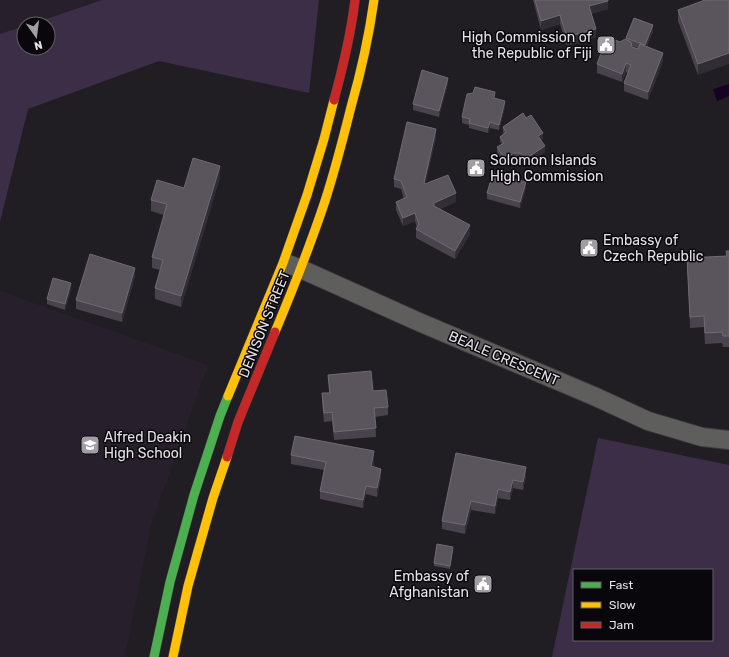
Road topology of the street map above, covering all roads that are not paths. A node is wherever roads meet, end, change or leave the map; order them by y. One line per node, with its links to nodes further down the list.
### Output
1 (355, 0): 3 (street, DENISON STREET)
2 (374, 0): 4 (street, DENISON STREET)
3 (283, 263): 4 (street, BEALE CRESCENT); 6 (street, DENISON STREET)
4 (301, 269): 5 (street, BEALE CRESCENT); 7 (street, DENISON STREET)
5 (729, 440)
6 (154, 657)
7 (173, 657)

